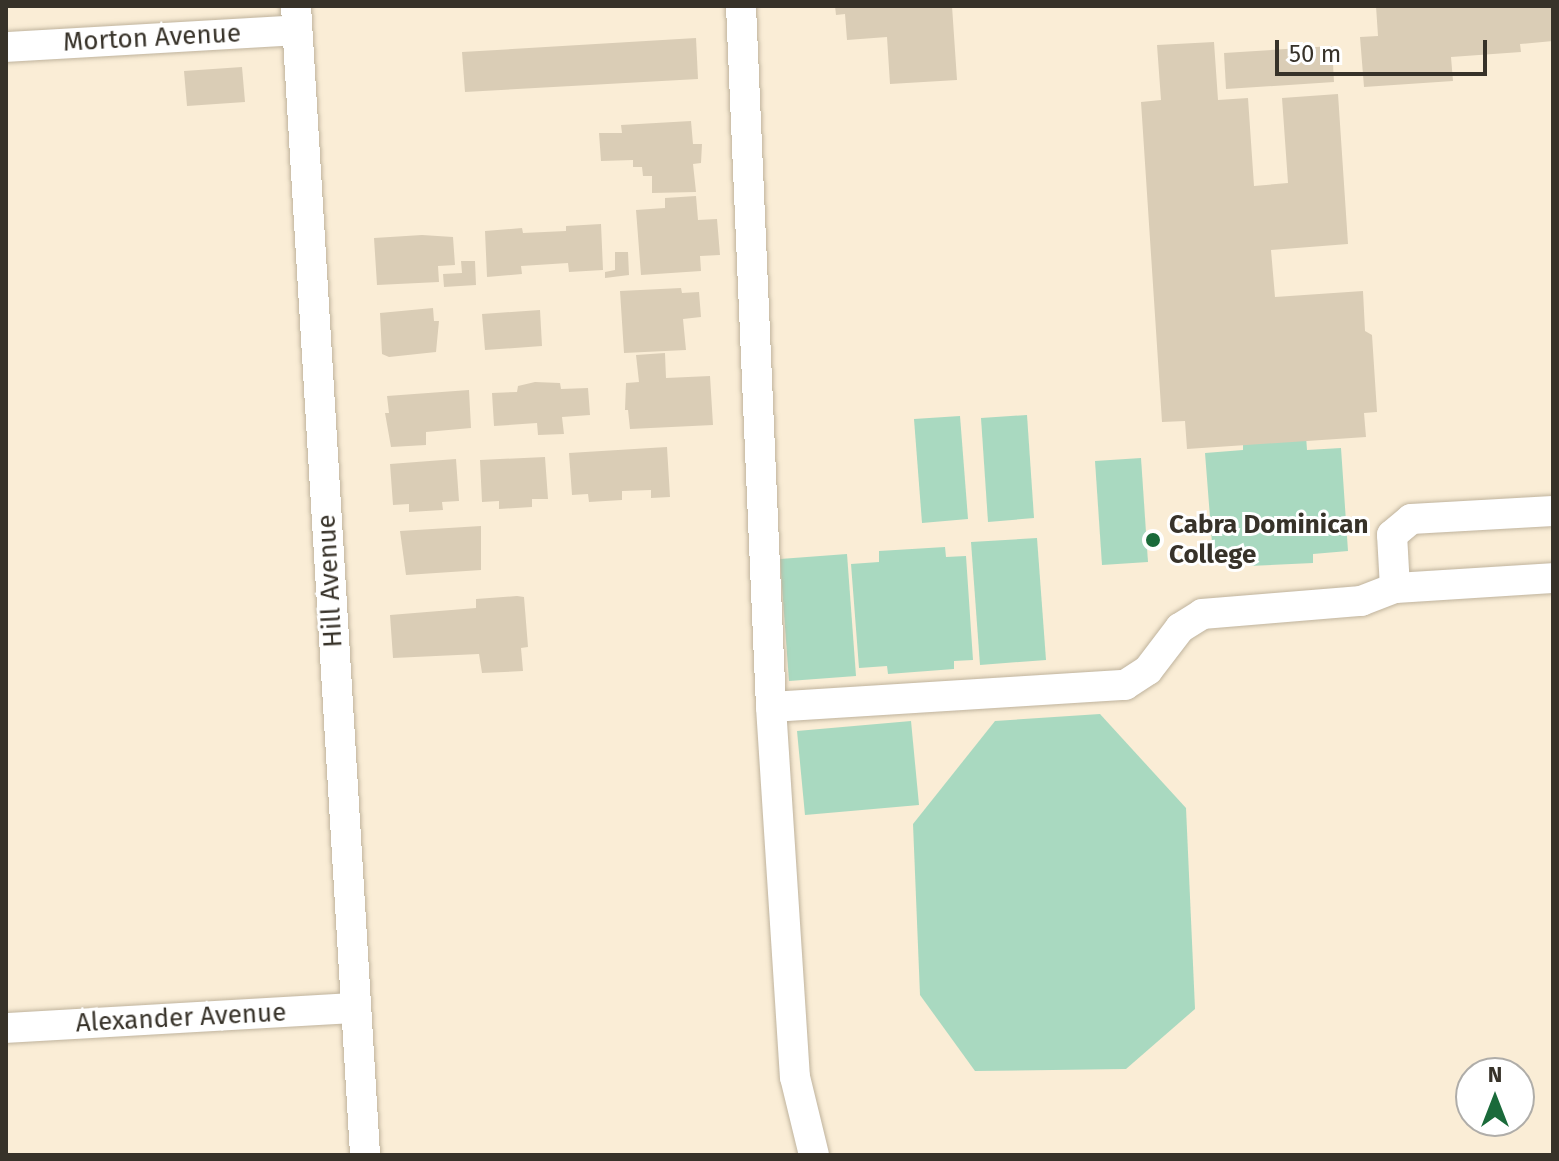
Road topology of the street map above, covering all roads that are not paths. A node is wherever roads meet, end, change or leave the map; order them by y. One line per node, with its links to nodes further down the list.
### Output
1 (741, 6): 7 (street)
2 (296, 18): 3 (street, Morton Avenue); 8 (street, Hill Avenue)
3 (6, 47)
4 (1553, 511): 6 (street)
5 (1553, 578): 6 (street)
6 (1395, 588): 7 (street)
7 (771, 707): 11 (street)
8 (355, 1008): 9 (street, Alexander Avenue); 10 (street, Hill Avenue)
9 (6, 1028)
10 (365, 1155)
11 (814, 1155)

